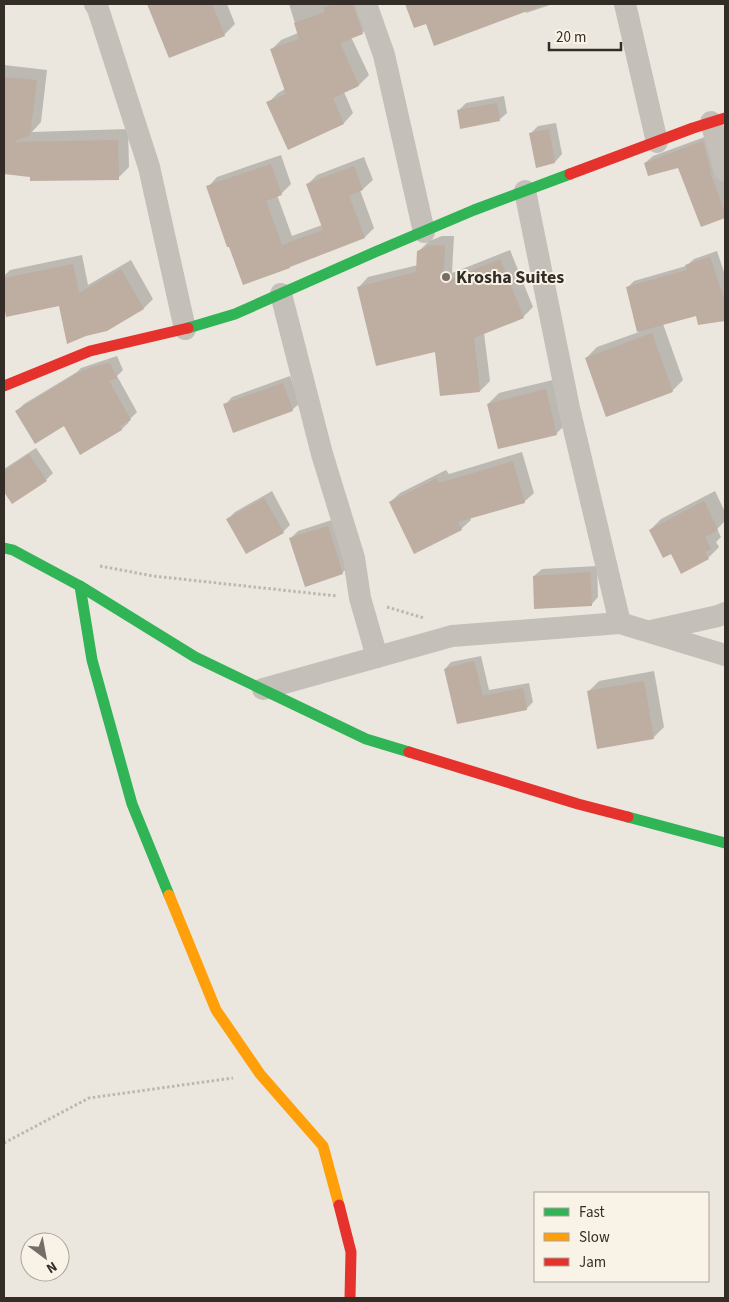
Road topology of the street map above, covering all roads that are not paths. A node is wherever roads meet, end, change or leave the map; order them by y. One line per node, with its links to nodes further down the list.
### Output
1 (95, 4): 10 (street)
2 (366, 4): 8 (street)
3 (625, 4): 5 (street)
4 (718, 120): 5 (street); 6 (street)
5 (657, 142): 7 (street)
6 (725, 171)
7 (525, 191): 8 (street); 15 (street)
8 (424, 232): 9 (street)
9 (281, 294): 10 (street); 18 (street)
10 (185, 329): 11 (street)
11 (4, 386)
12 (4, 548): 13 (street)
13 (80, 586): 19 (street); 21 (street)
14 (725, 613): 16 (street)
15 (620, 623): 16 (street); 18 (street)
16 (648, 632): 17 (street)
17 (725, 655)
18 (377, 657): 19 (street)
19 (263, 690): 20 (street)
20 (725, 843)
21 (350, 1298)

